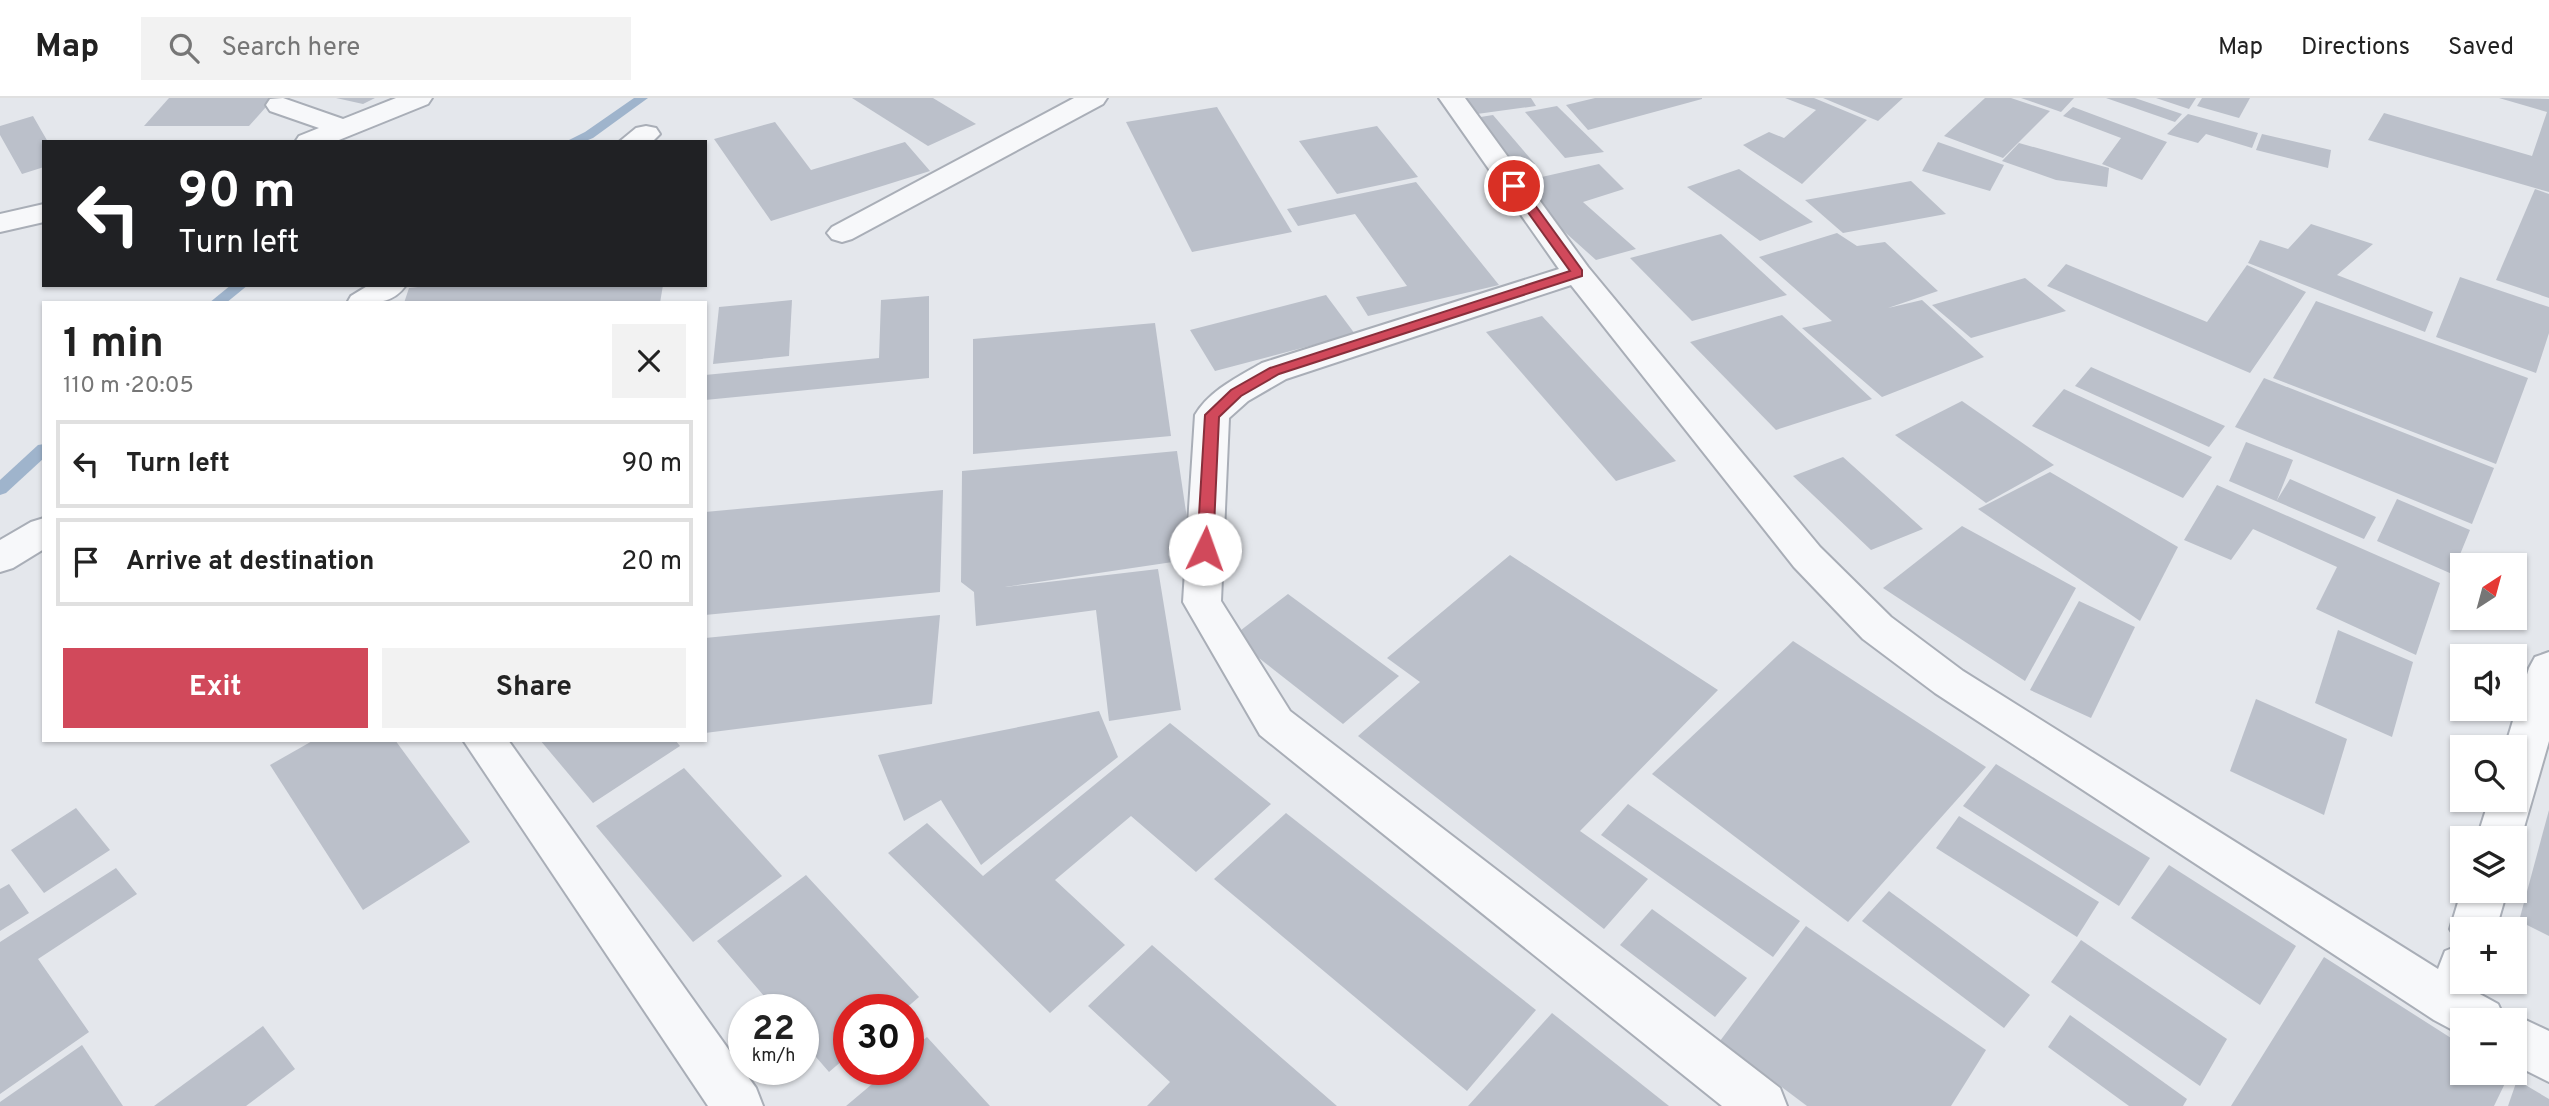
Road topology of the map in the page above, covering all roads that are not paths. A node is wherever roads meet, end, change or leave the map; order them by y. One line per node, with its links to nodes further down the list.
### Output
1 (419, 98): 5 (street)
2 (1094, 98): 9 (street)
3 (1452, 98): 10 (street)
4 (279, 105): 5 (street)
5 (343, 128): 6 (street)
6 (314, 140)
7 (42, 213): 8 (street)
8 (0, 223)
9 (842, 233)
10 (1577, 273): 18 (street); 22 (street)
11 (388, 287): 12 (street)
12 (365, 301)
13 (42, 532): 14 (street)
14 (0, 558)
15 (2549, 668): 17 (street)
16 (485, 742): 21 (street)
17 (2527, 744)
18 (2465, 997)
19 (2527, 1046): 20 (street)
20 (2549, 1058)
21 (738, 1106)
22 (1762, 1106)

